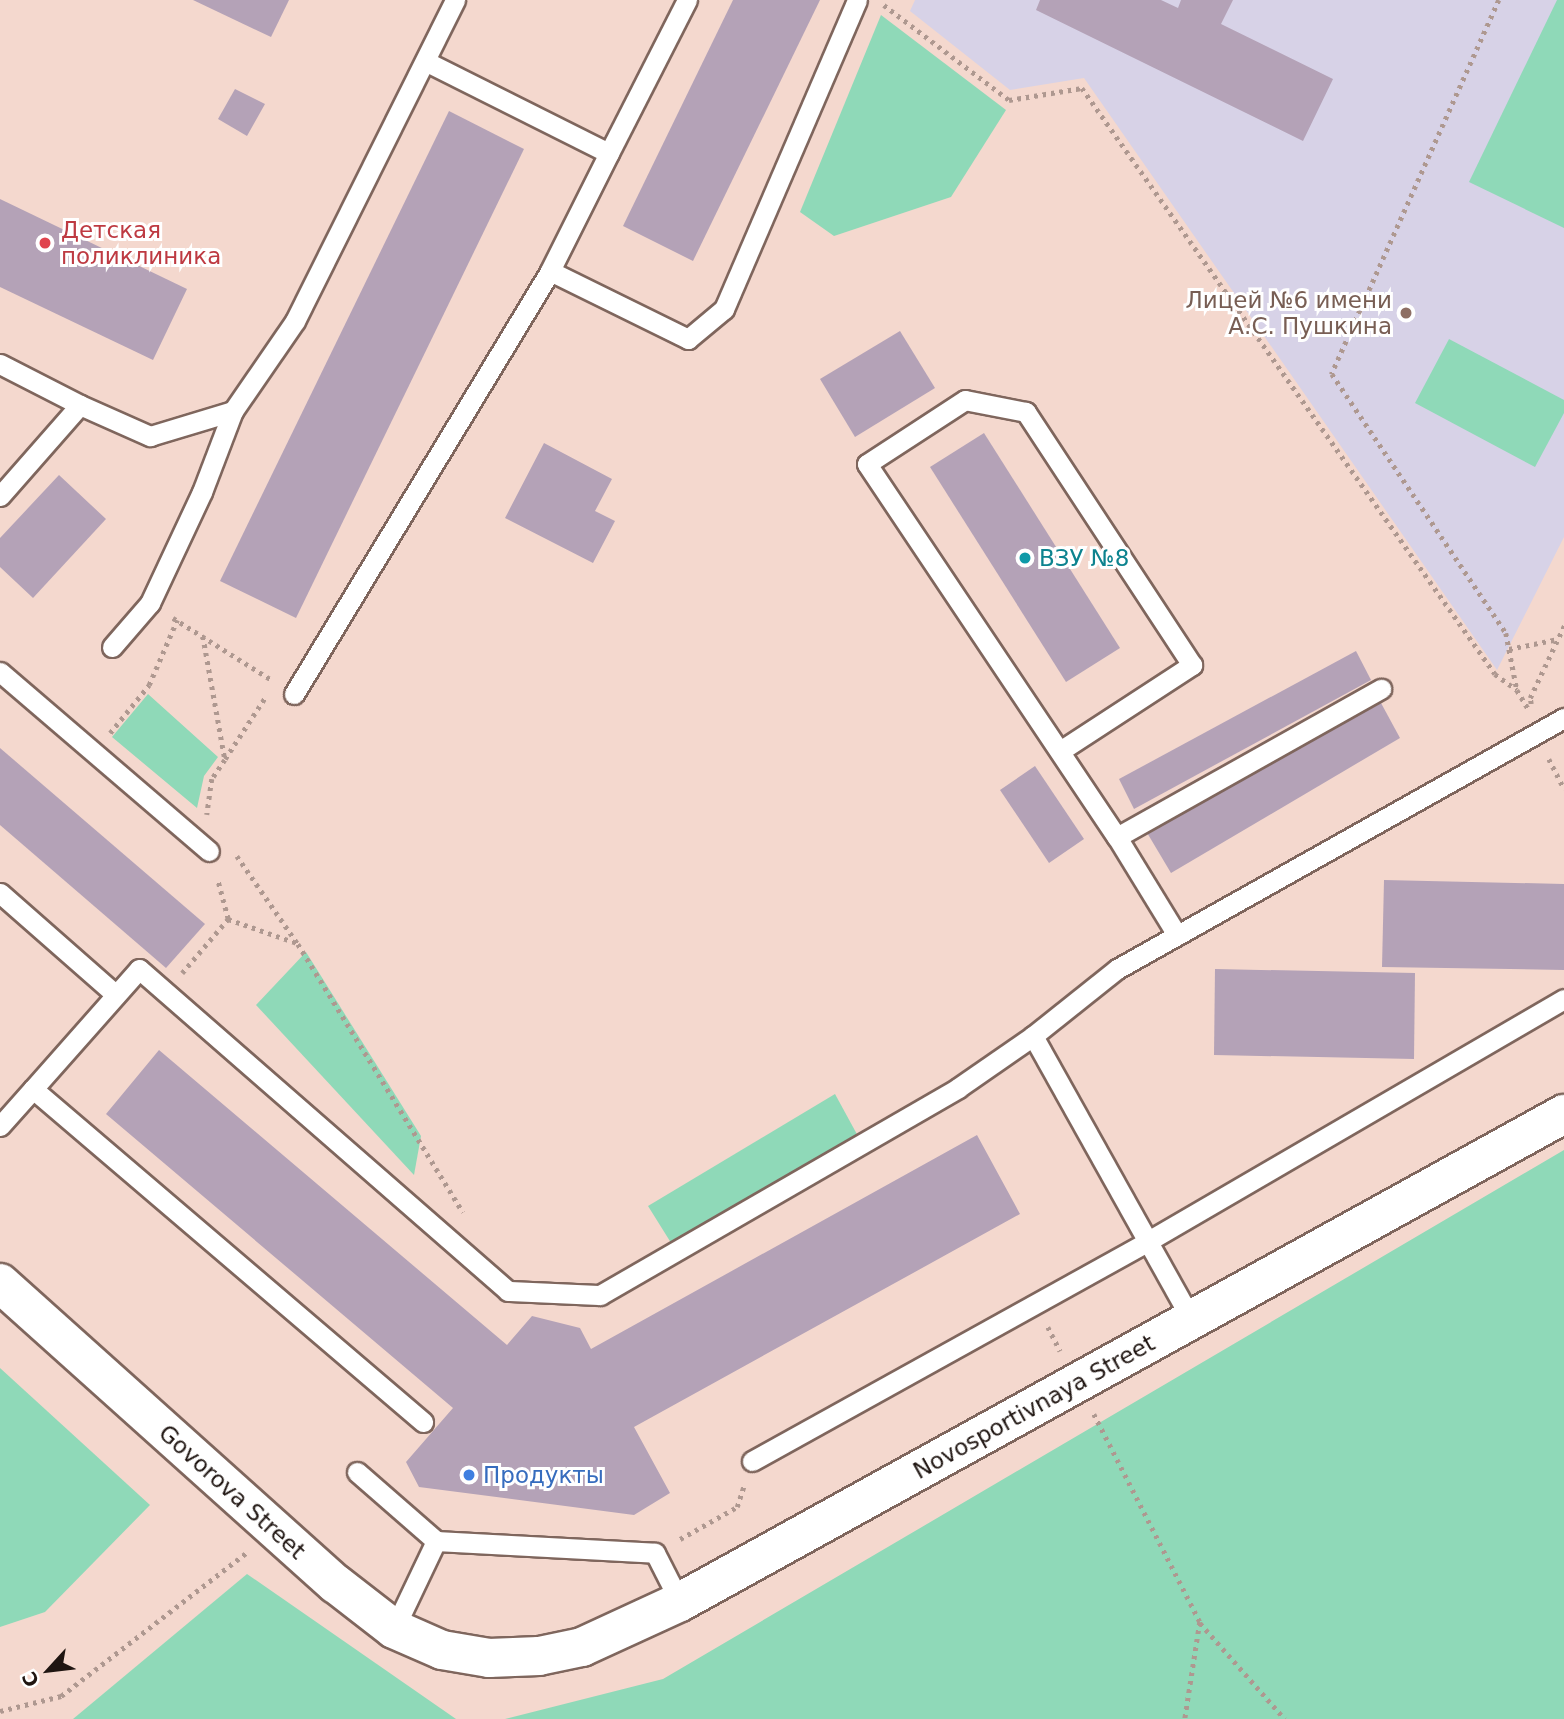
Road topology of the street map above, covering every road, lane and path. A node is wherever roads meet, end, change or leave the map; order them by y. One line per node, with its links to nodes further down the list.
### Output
1 (455, 0): 6 (lane)
2 (687, 0): 7 (lane)
3 (857, 0): 8 (lane)
4 (877, 0): 21 (path)
5 (1499, 0): 18 (path)
6 (428, 62): 7 (lane); 11 (lane)
7 (610, 153): 8 (lane)
8 (550, 271): 22 (lane)
9 (0, 364): 10 (lane)
10 (80, 405): 11 (lane); 12 (lane)
11 (233, 411): 13 (lane)
12 (0, 496)
13 (149, 603): 14 (path); 17 (lane)
14 (177, 620): 15 (path); 26 (path)
15 (203, 636): 27 (path); 27 (path)
16 (1558, 639): 18 (path)
17 (112, 647)
18 (1509, 649): 21 (path)
19 (0, 672): 26 (lane)
20 (1381, 689): 29 (lane)
21 (1517, 690): 23 (path)
22 (293, 694)
23 (1534, 718)
24 (1564, 718): 34 (lane)
25 (1060, 751): 25 (lane); 29 (lane)
26 (94, 752): 31 (lane)
27 (225, 760): 28 (path)
28 (214, 824)
29 (1117, 837): 34 (lane)
30 (228, 844): 35 (path)
31 (209, 851): 33 (path)
32 (0, 893): 37 (lane)
33 (228, 919): 35 (path); 36 (path)
34 (1177, 935): 39 (lane)
35 (298, 944): 43 (path)
36 (165, 992): 37 (lane); 39 (lane)
37 (116, 995): 40 (lane)
38 (1564, 999): 44 (lane)
39 (1033, 1036): 44 (lane)
40 (33, 1089): 42 (lane); 49 (lane)
41 (1564, 1114): 47 (main road, Novosportivnaya Street)
42 (0, 1126)
43 (470, 1223)
44 (1150, 1240): 46 (lane); 47 (lane)
45 (0, 1283): 52 (main road, Govorova Street)
46 (1035, 1304): 48 (path); 50 (lane)
47 (1192, 1321): 48 (main road, Novosportivnaya Street)
48 (1078, 1382): 55 (main road, Novosportivnaya Street); 56 (path)
49 (423, 1422)
50 (752, 1461): 54 (path)
51 (356, 1472): 53 (lane)
52 (275, 1530): 57 (main road, Govorova Street); 59 (path)
53 (436, 1541): 54 (lane); 57 (lane)
54 (655, 1553): 55 (lane)
55 (680, 1602): 58 (main road, Novosportivnaya Street)
56 (1200, 1622): 60 (path); 61 (path)
57 (394, 1629): 58 (main road, Govorova Street)
58 (489, 1658)
59 (0, 1711)
60 (1185, 1719)
61 (1285, 1719)

